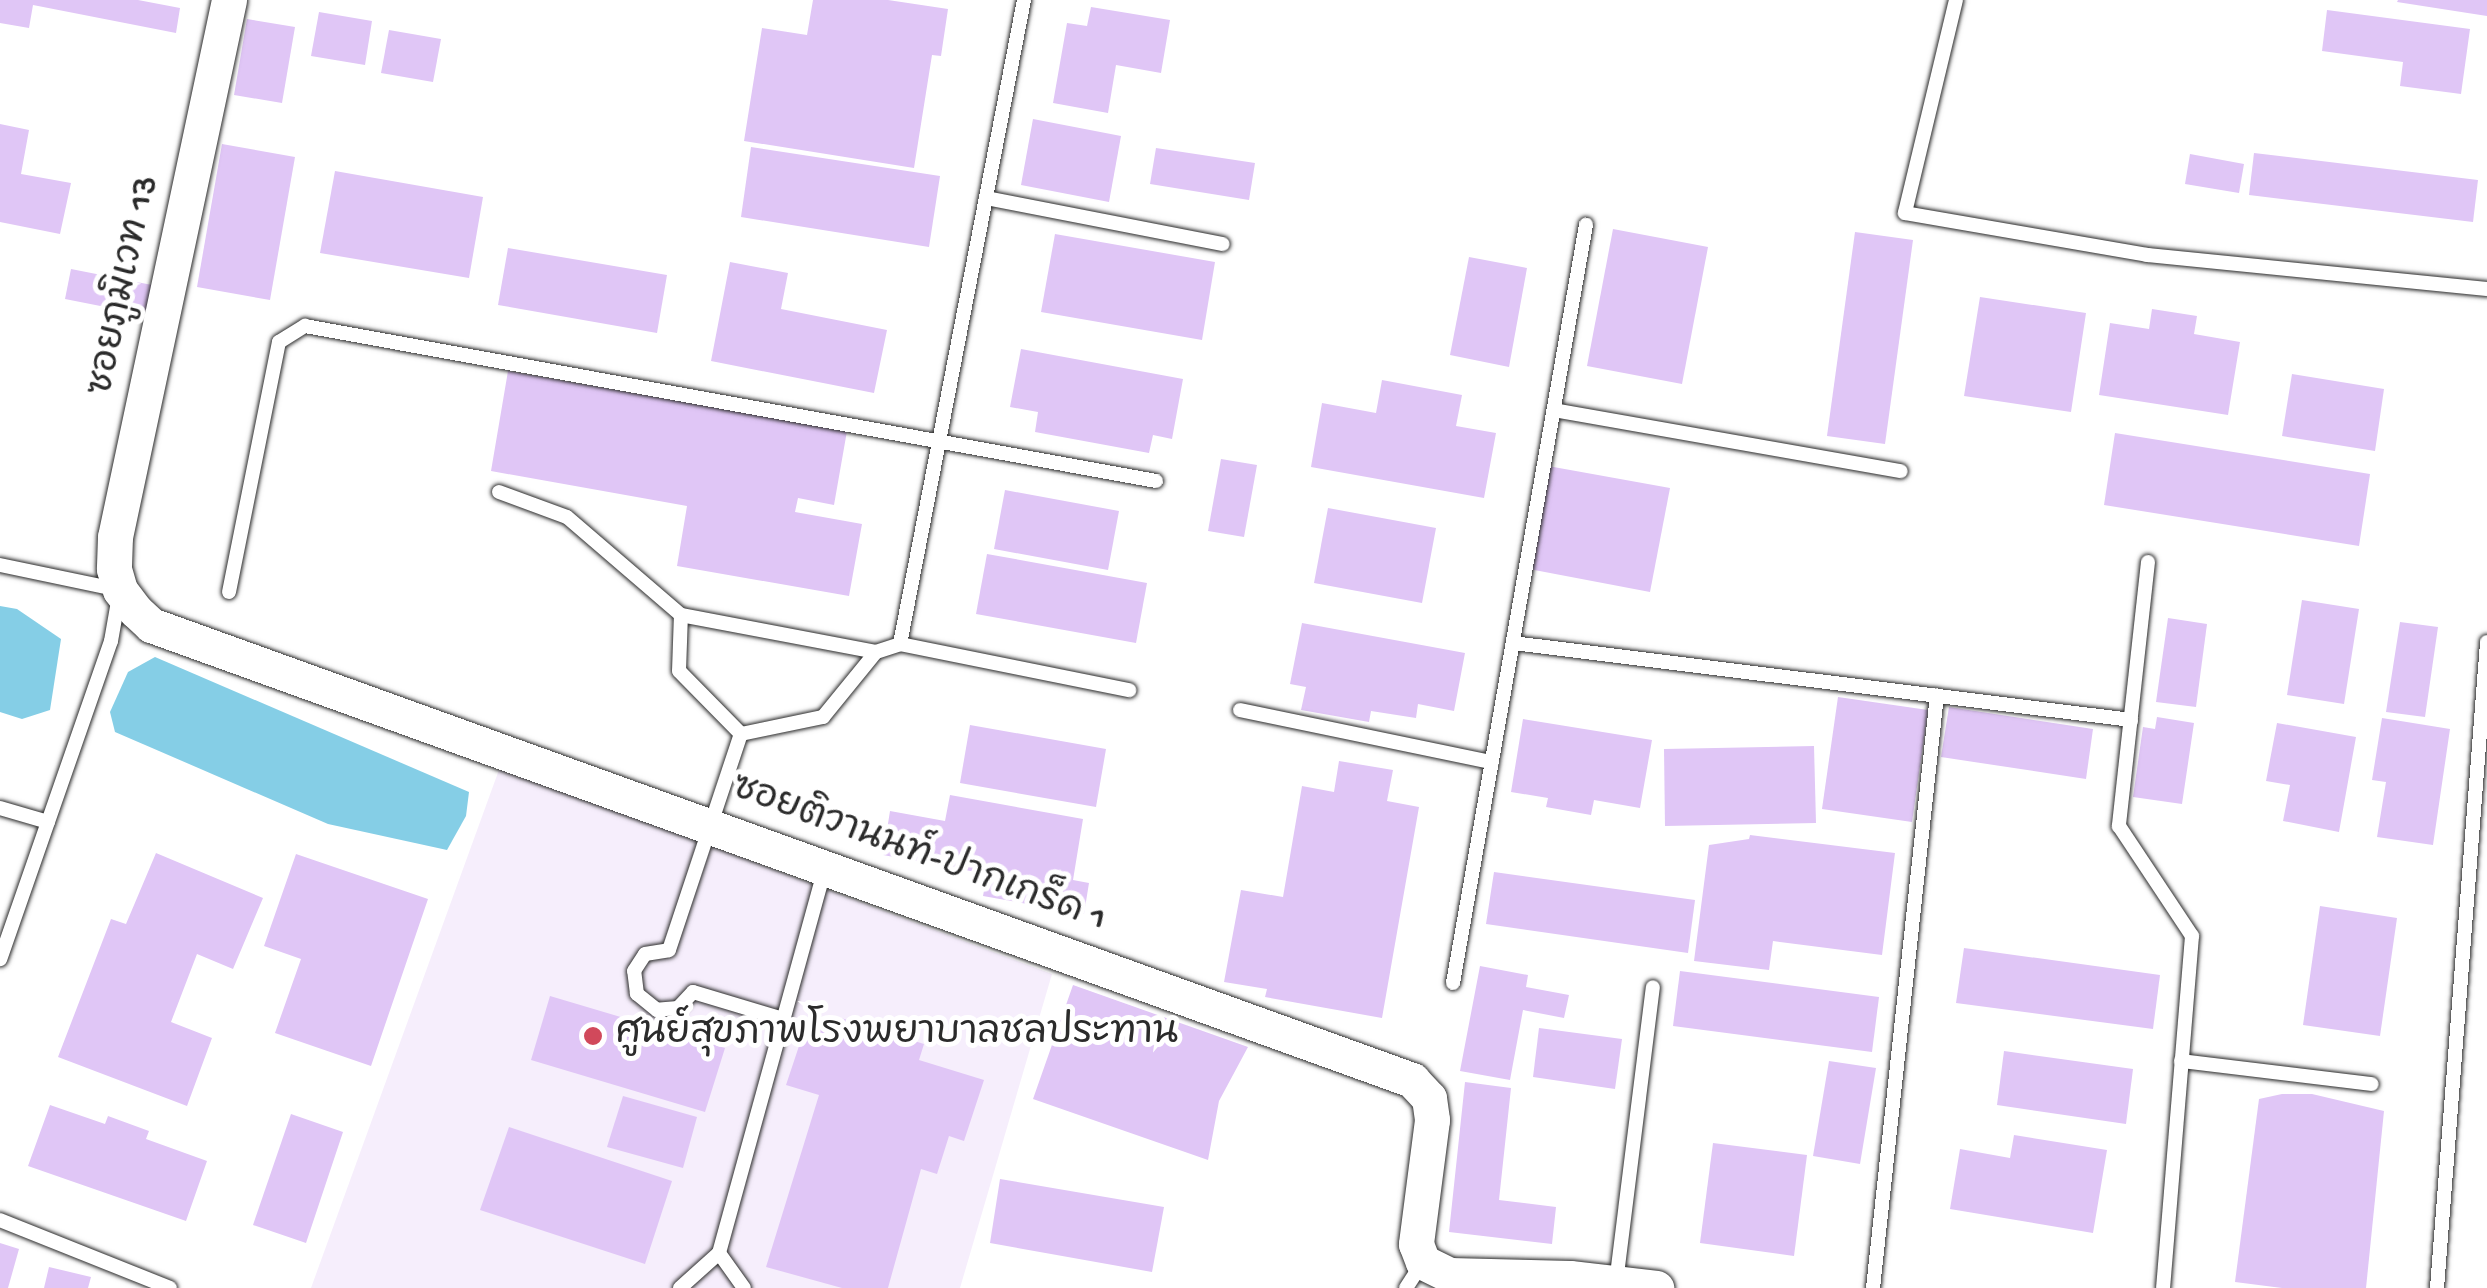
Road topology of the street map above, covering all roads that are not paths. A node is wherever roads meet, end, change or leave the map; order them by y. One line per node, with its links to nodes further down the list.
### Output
1 (230, 0): 15 (street, ซอยภูมิเวท 13)
2 (1024, 0): 4 (lane)
3 (1956, 0): 7 (lane)
4 (986, 198): 6 (lane); 9 (lane)
5 (1586, 225): 8 (lane)
6 (1223, 244)
7 (2487, 289)
8 (1554, 410): 10 (lane); 18 (lane)
9 (940, 442): 11 (lane); 16 (lane); 20 (lane)
10 (1900, 472)
11 (1156, 482)
12 (499, 492): 17 (lane)
13 (2148, 562): 25 (lane)
14 (0, 564): 15 (lane)
15 (120, 590): 29 (lane); 31 (street, ซอยติวานนท์-ปากเกร็ด 1)
16 (229, 592)
17 (681, 615): 21 (lane); 26 (lane)
18 (1512, 642): 23 (lane); 27 (lane)
19 (2487, 642): 30 (lane)
20 (900, 644): 21 (lane); 22 (lane)
21 (876, 652): 26 (lane)
22 (1129, 690)
23 (1937, 695): 25 (lane); 48 (lane)
24 (1240, 710): 27 (lane)
25 (2131, 720): 37 (lane)
26 (742, 734): 31 (lane)
27 (1492, 762): 34 (lane)
28 (0, 808): 29 (lane)
29 (48, 822): 33 (lane)
30 (2479, 823): 50 (lane)
31 (710, 826): 32 (street, ซอยติวานนท์-ปากเกร็ด 1); 36 (lane)
32 (824, 869): 36 (lane); 41 (street, ซอยติวานนท์-ปากเกร็ด 1)
33 (0, 959)
34 (1452, 982)
35 (1653, 986): 43 (lane)
36 (783, 1019): 40 (lane)
37 (2181, 1061): 38 (lane); 49 (lane)
38 (2372, 1084)
39 (0, 1220): 44 (lane)
40 (719, 1253): 45 (lane); 46 (lane)
41 (1414, 1275): 42 (street, ซอยติวานนท์-ปากเกร็ด 1)
42 (1570, 1283): 43 (street, ซอยติวานนท์-ปากเกร็ด 1)
43 (1616, 1284): 47 (street, ซอยติวานนท์-ปากเกร็ด 1)
44 (170, 1288)
45 (680, 1288)
46 (744, 1288)
47 (1656, 1288)
48 (1872, 1288)
49 (2163, 1288)
50 (2437, 1288)

